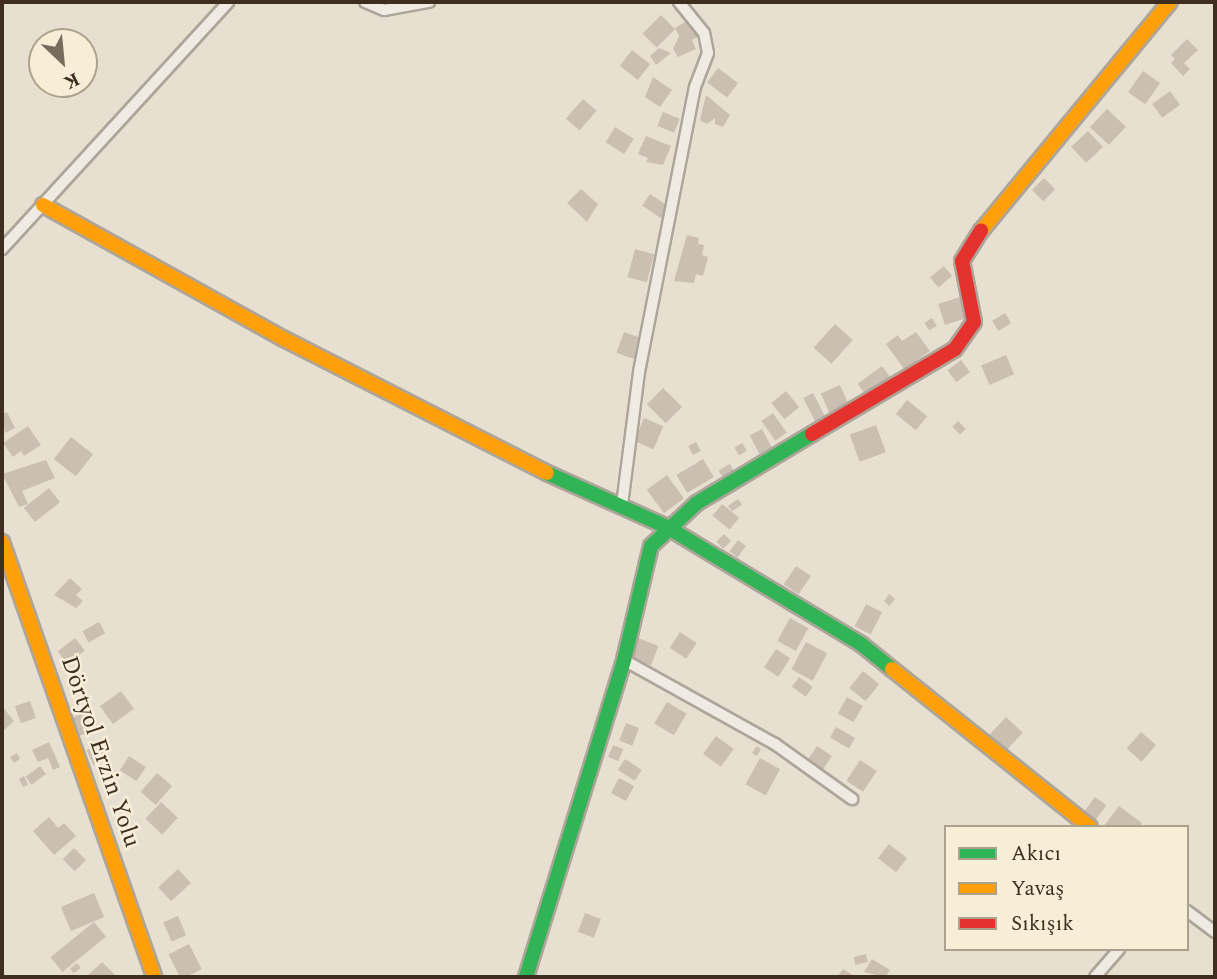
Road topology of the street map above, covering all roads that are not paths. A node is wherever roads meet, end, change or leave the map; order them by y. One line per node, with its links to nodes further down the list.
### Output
1 (228, 2): 6 (street)
2 (365, 2): 3 (street)
3 (429, 2)
4 (679, 2): 8 (street)
5 (1170, 2): 9 (street)
6 (43, 205): 7 (street); 8 (street)
7 (2, 249)
8 (622, 505): 9 (street)
9 (667, 527): 11 (street); 13 (street)
10 (2, 542): 17 (street, Dörtyol Erzin Yolu)
11 (624, 660): 12 (street); 18 (street)
12 (852, 799)
13 (1087, 825)
14 (1189, 912): 15 (street)
15 (1215, 932)
16 (1117, 951): 19 (street)
17 (154, 977)
18 (526, 977)
19 (1095, 977)

